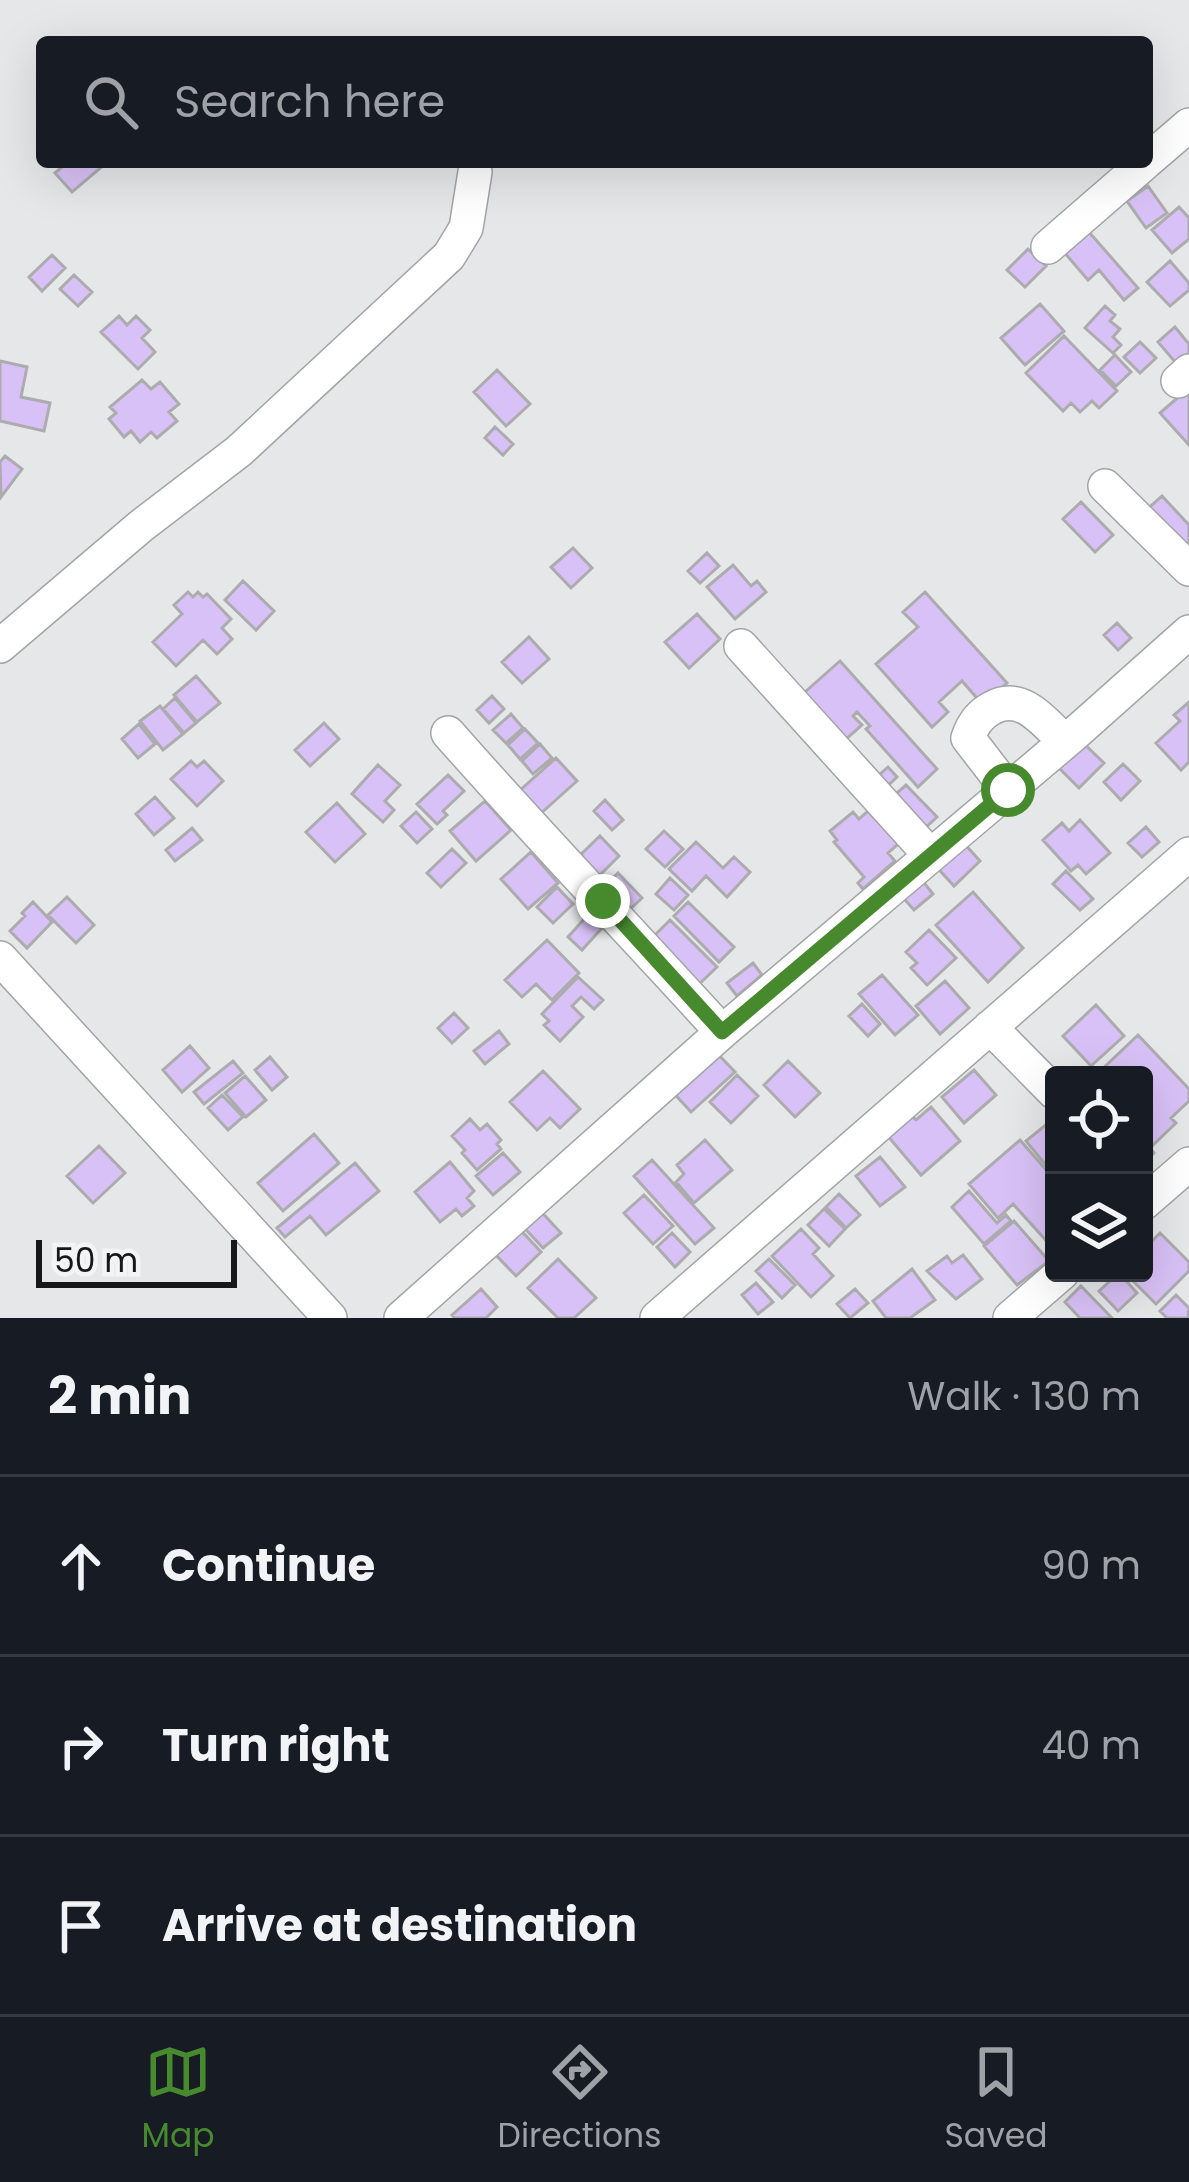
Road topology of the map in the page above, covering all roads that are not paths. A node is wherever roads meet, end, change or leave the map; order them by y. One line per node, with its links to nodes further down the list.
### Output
1 (1189, 125): 2 (street)
2 (1153, 157)
3 (1140, 168): 5 (street)
4 (475, 172): 9 (street)
5 (1048, 247)
6 (1105, 486): 7 (street)
7 (1189, 569)
8 (1189, 632): 12 (street)
9 (0, 646)
10 (741, 646): 15 (street)
11 (448, 733): 18 (street)
12 (1065, 742): 13 (street); 13 (street)
13 (1008, 790): 15 (street)
14 (1189, 854): 17 (street)
15 (930, 855): 18 (street)
16 (0, 958): 23 (street)
17 (990, 1027): 19 (street); 25 (street)
18 (722, 1032): 24 (street)
19 (1045, 1083)
20 (1189, 1164): 21 (street)
21 (1153, 1190)
22 (1052, 1282): 26 (street)
23 (330, 1318)
24 (400, 1318)
25 (657, 1318)
26 (1010, 1318)

